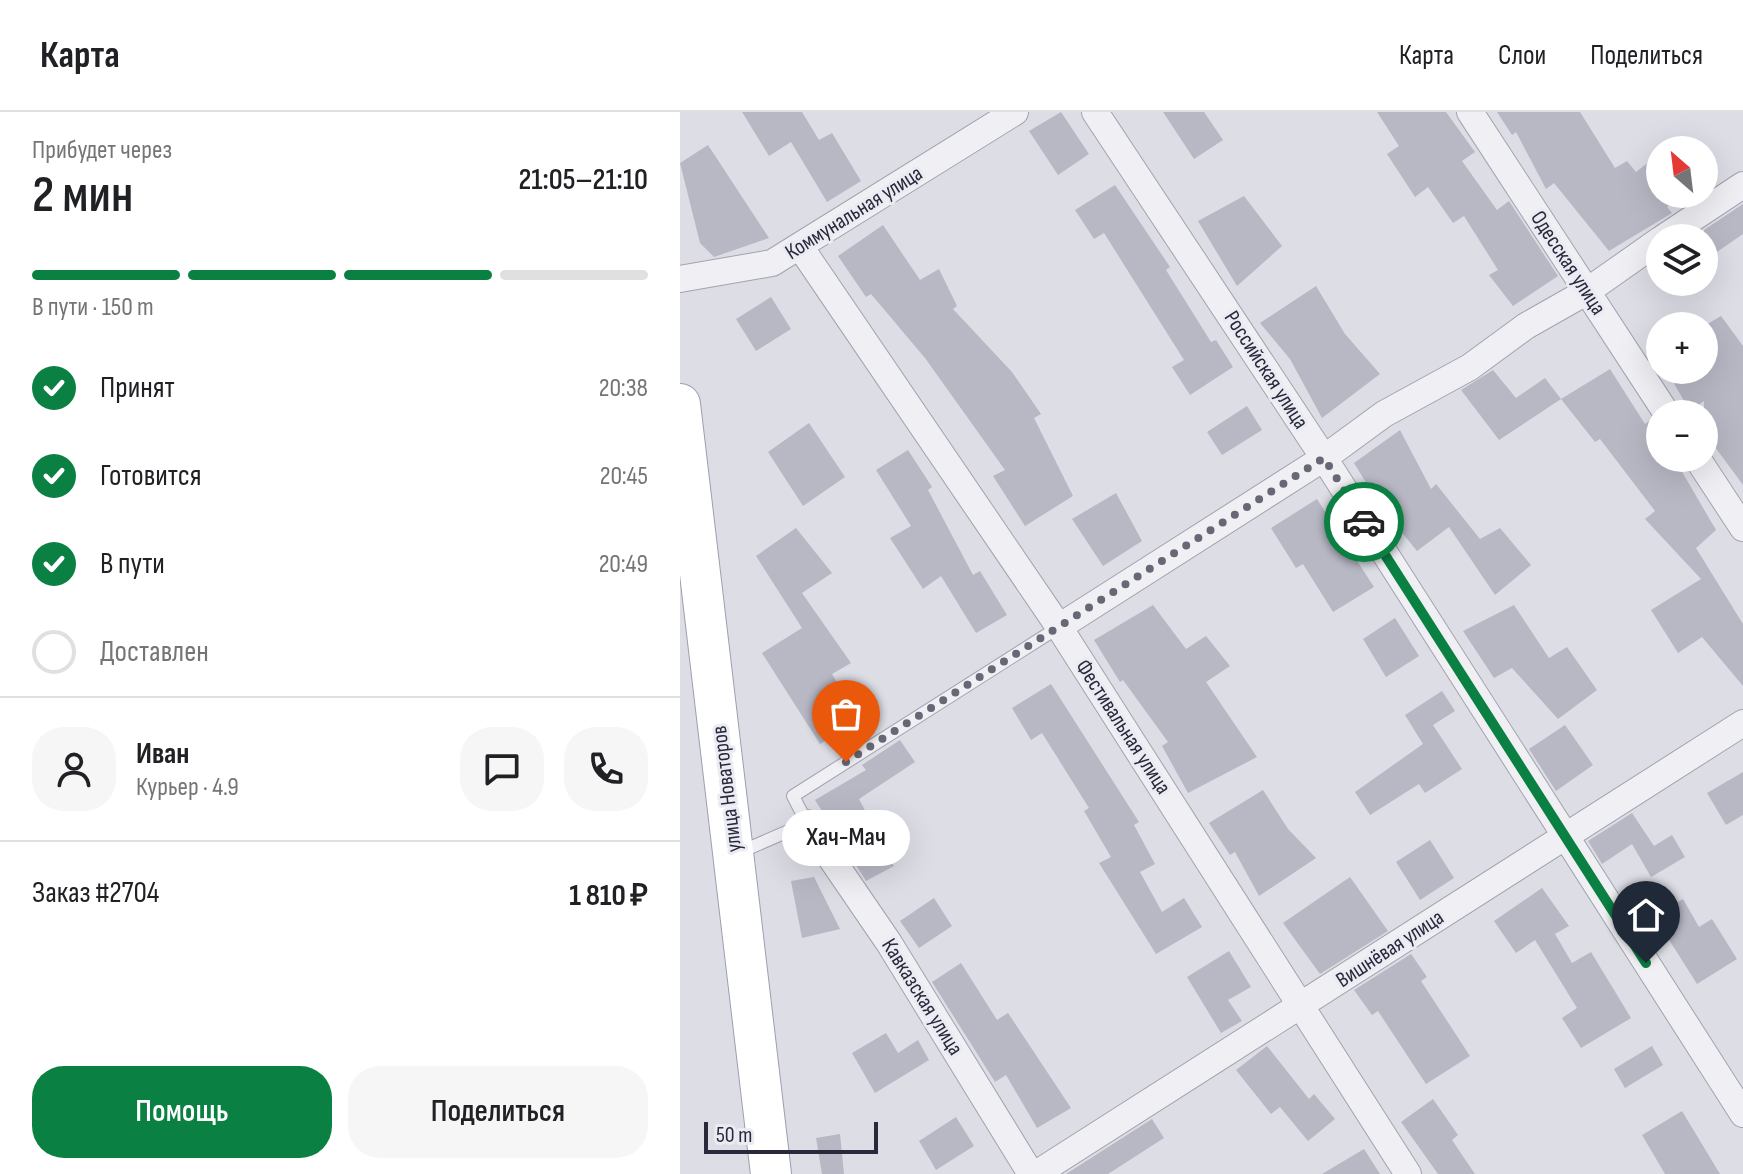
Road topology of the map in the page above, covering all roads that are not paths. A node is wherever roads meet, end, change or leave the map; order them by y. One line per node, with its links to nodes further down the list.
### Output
1 (1015, 112): 6 (street, Коммунальная улица)
2 (1095, 112): 12 (street, Российская улица)
3 (1470, 112): 9 (street, Одесская улица)
4 (1743, 185): 5 (street)
5 (1684, 224)
6 (801, 248): 8 (street, Коммунальная улица); 15 (street, Фестивальная улица)
7 (1646, 250): 9 (street)
8 (680, 279)
9 (1586, 292): 10 (street, Одесская улица); 12 (street)
10 (1658, 400)
11 (680, 404): 19 (main road, улица Новаторов)
12 (1324, 458): 15 (street); 18 (street, Российская улица)
13 (1706, 472): 14 (street)
14 (1743, 528)
15 (1059, 627): 17 (lane); 20 (street, Фестивальная улица)
16 (1743, 723): 18 (street, Вишнёвая улица)
17 (807, 823): 19 (lane); 23 (street, Кавказская улица)
18 (1565, 836): 20 (street, Вишнёвая улица); 21 (street, Российская улица)
19 (735, 855): 22 (main road, улица Новаторов)
20 (1301, 1006): 23 (street, Вишнёвая улица); 24 (street, Фестивальная улица)
21 (1743, 1114)
22 (771, 1174)
23 (1034, 1174)
24 (1408, 1174)

